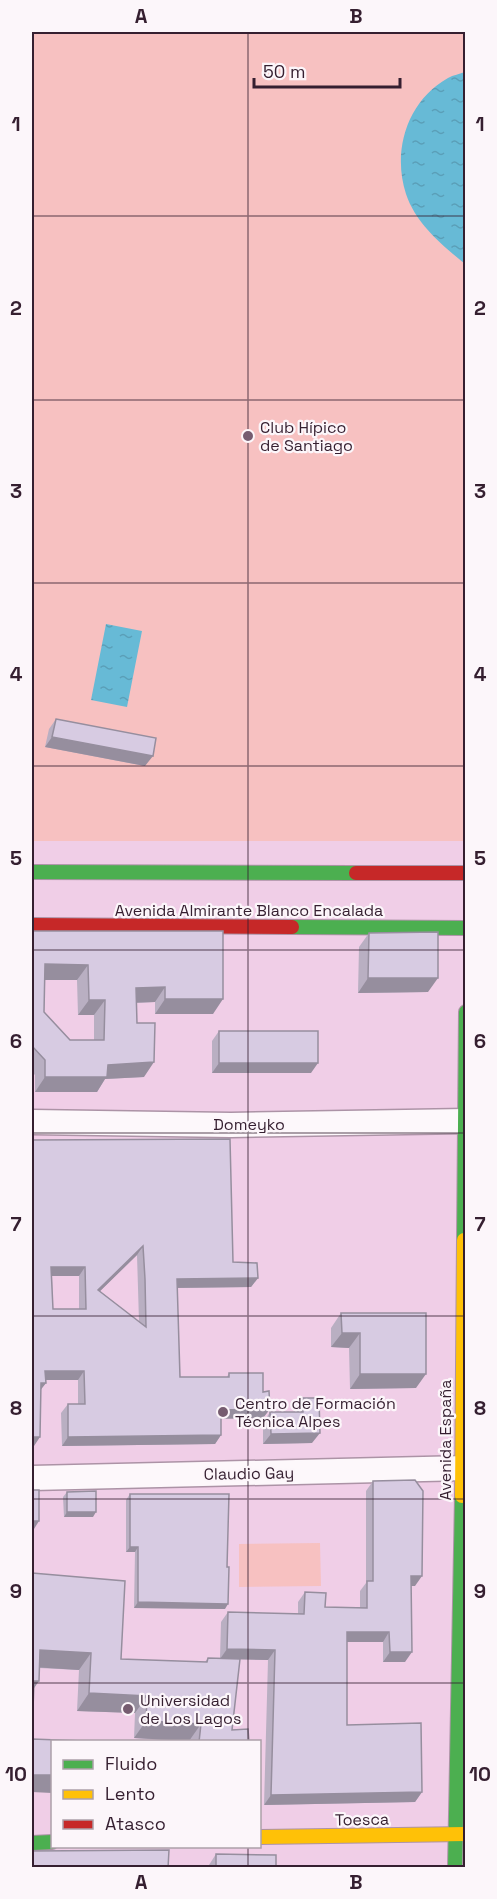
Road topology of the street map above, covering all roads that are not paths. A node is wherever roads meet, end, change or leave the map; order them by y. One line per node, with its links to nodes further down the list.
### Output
1 (32, 872): 2 (street)
2 (465, 873)
3 (32, 925): 4 (street, Avenida Almirante Blanco Encalada)
4 (465, 928)
5 (465, 1012): 6 (street, Avenida España)
6 (465, 1121): 7 (street, Domeyko); 8 (street, Avenida España)
7 (32, 1122)
8 (464, 1468): 9 (street, Claudio Gay); 10 (street, Avenida España)
9 (32, 1478)
10 (461, 1834): 11 (street, Toesca); 14 (street, Avenida España)
11 (261, 1837)
12 (51, 1842): 13 (street)
13 (32, 1843)
14 (455, 1868)

